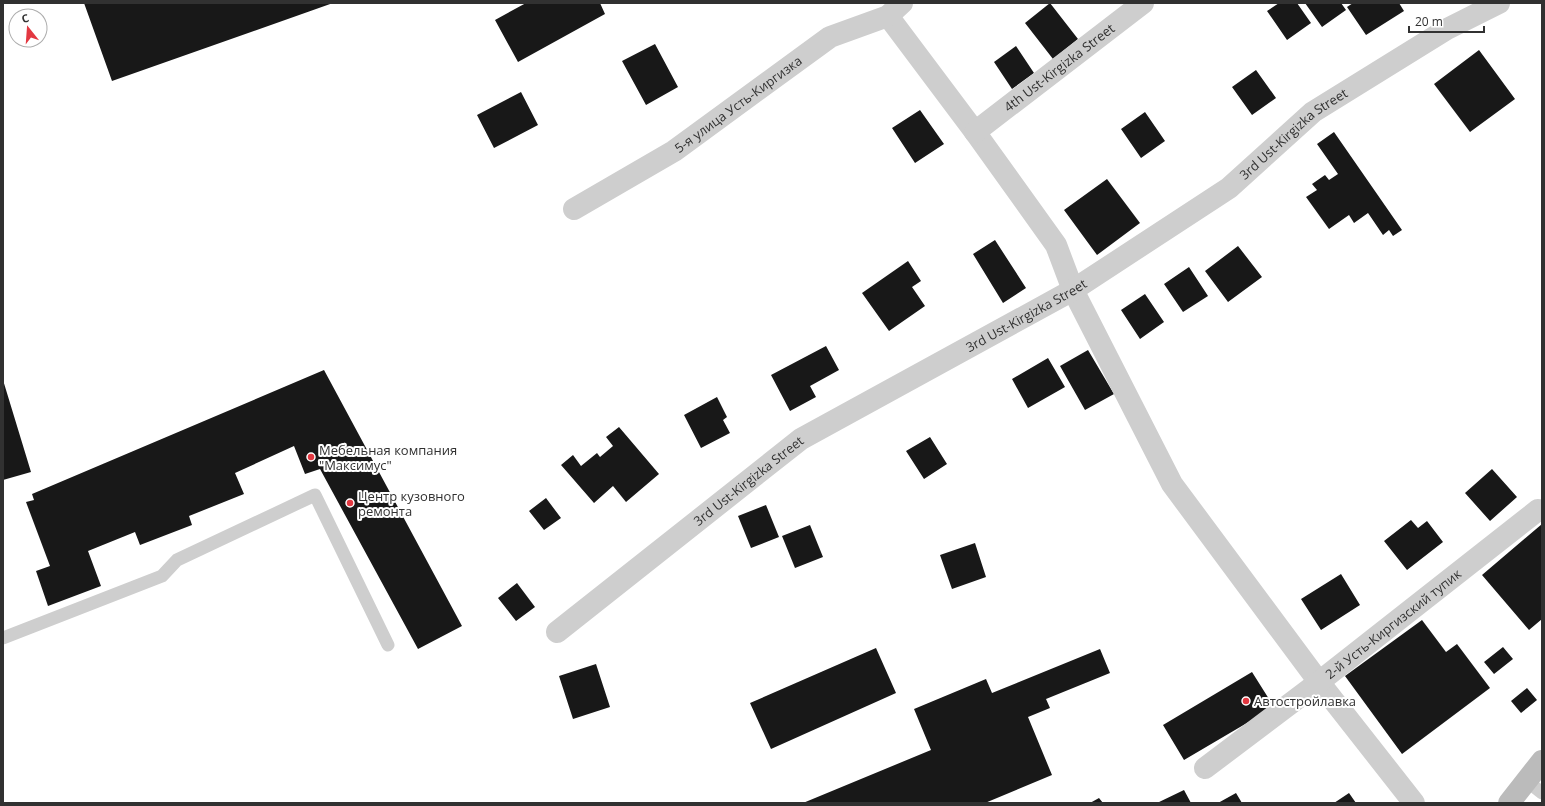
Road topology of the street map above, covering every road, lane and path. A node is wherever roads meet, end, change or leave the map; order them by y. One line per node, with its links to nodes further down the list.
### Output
1 (1143, 3): 4 (street, 4th Ust-Kirgizka Street)
2 (1499, 3): 6 (street, 3rd Ust-Kirgizka Street)
3 (895, 10): 4 (street); 5 (street, 5-я улица Усть-Киргизка)
4 (975, 132): 6 (street)
5 (574, 210)
6 (1073, 290): 8 (street, 3rd Ust-Kirgizka Street); 11 (street)
7 (1542, 511): 11 (street, 2-й Усть-Киргизский тупик)
8 (557, 632)
9 (3, 638): 10 (lane)
10 (388, 645)
11 (1319, 682): 13 (street, 2-й Усть-Киргизский тупик); 15 (street)
12 (1542, 761): 14 (main road)
13 (1205, 768)
14 (1534, 787): 16 (main road)
15 (1414, 803)
16 (1509, 803)

